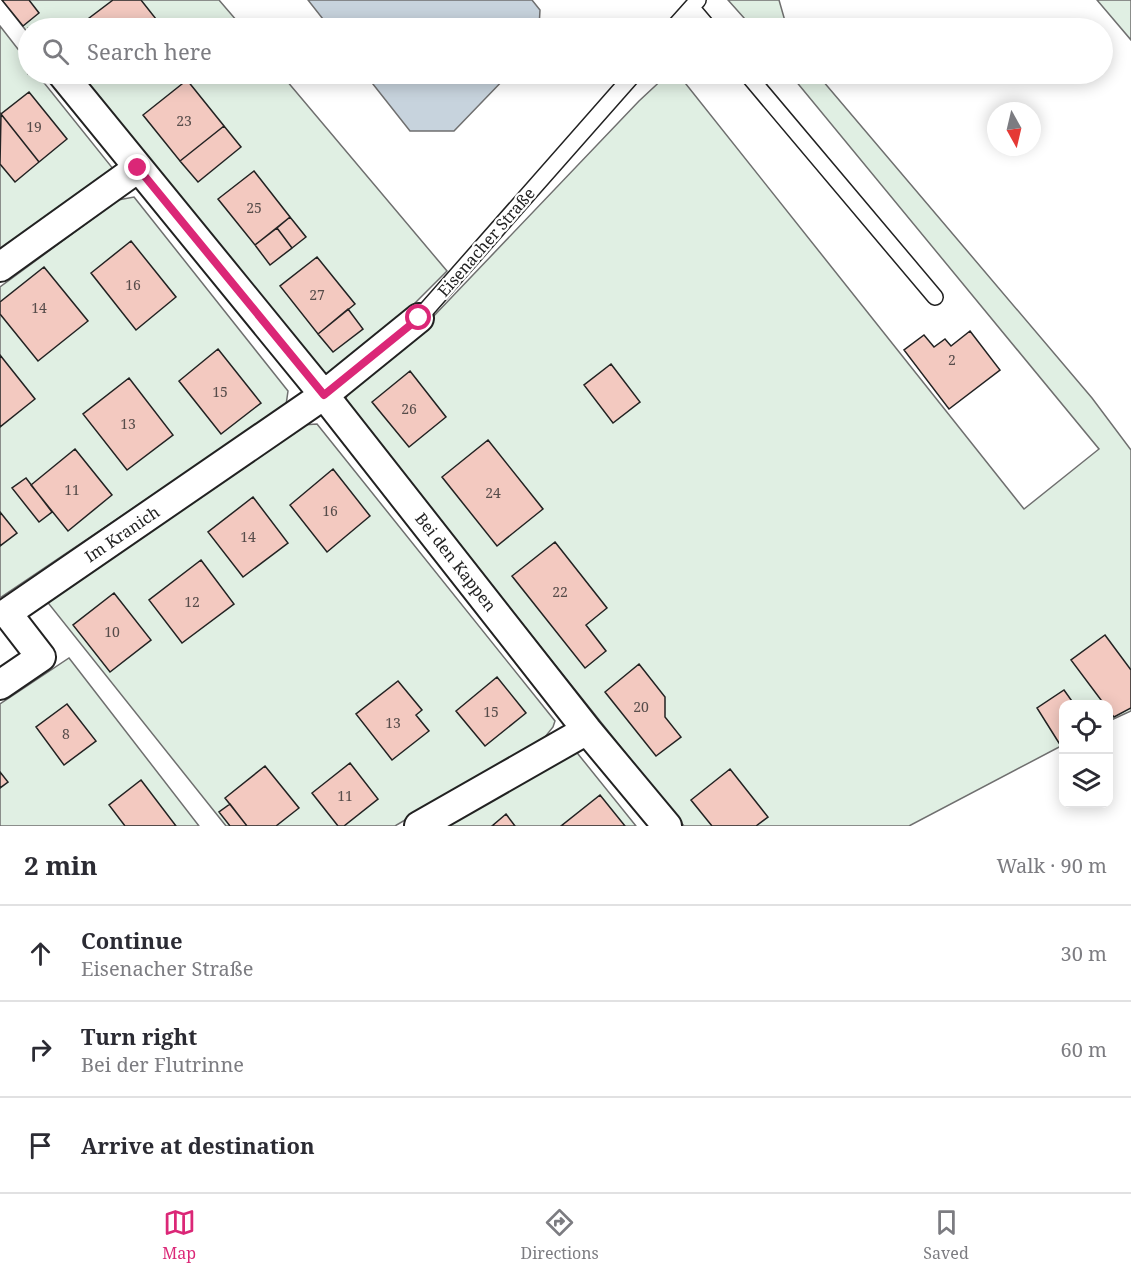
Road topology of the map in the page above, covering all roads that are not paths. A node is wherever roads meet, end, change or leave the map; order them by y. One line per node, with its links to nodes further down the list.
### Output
1 (695, 4): 2 (lane); 3 (lane)
2 (682, 18)
3 (703, 18)
4 (70, 84): 7 (street, Bei den Kappen)
5 (625, 84): 10 (lane, Eisenacher Straße)
6 (755, 84): 9 (lane)
7 (138, 168): 8 (street); 11 (street, Bei den Kappen)
8 (0, 267)
9 (934, 297)
10 (419, 318): 11 (street, Eisenacher Straße)
11 (324, 395): 12 (street, Im Kranich); 13 (street, Bei den Kappen)
12 (0, 685)
13 (587, 730): 14 (street); 15 (street, Bei den Kappen)
14 (418, 826)
15 (667, 826)

